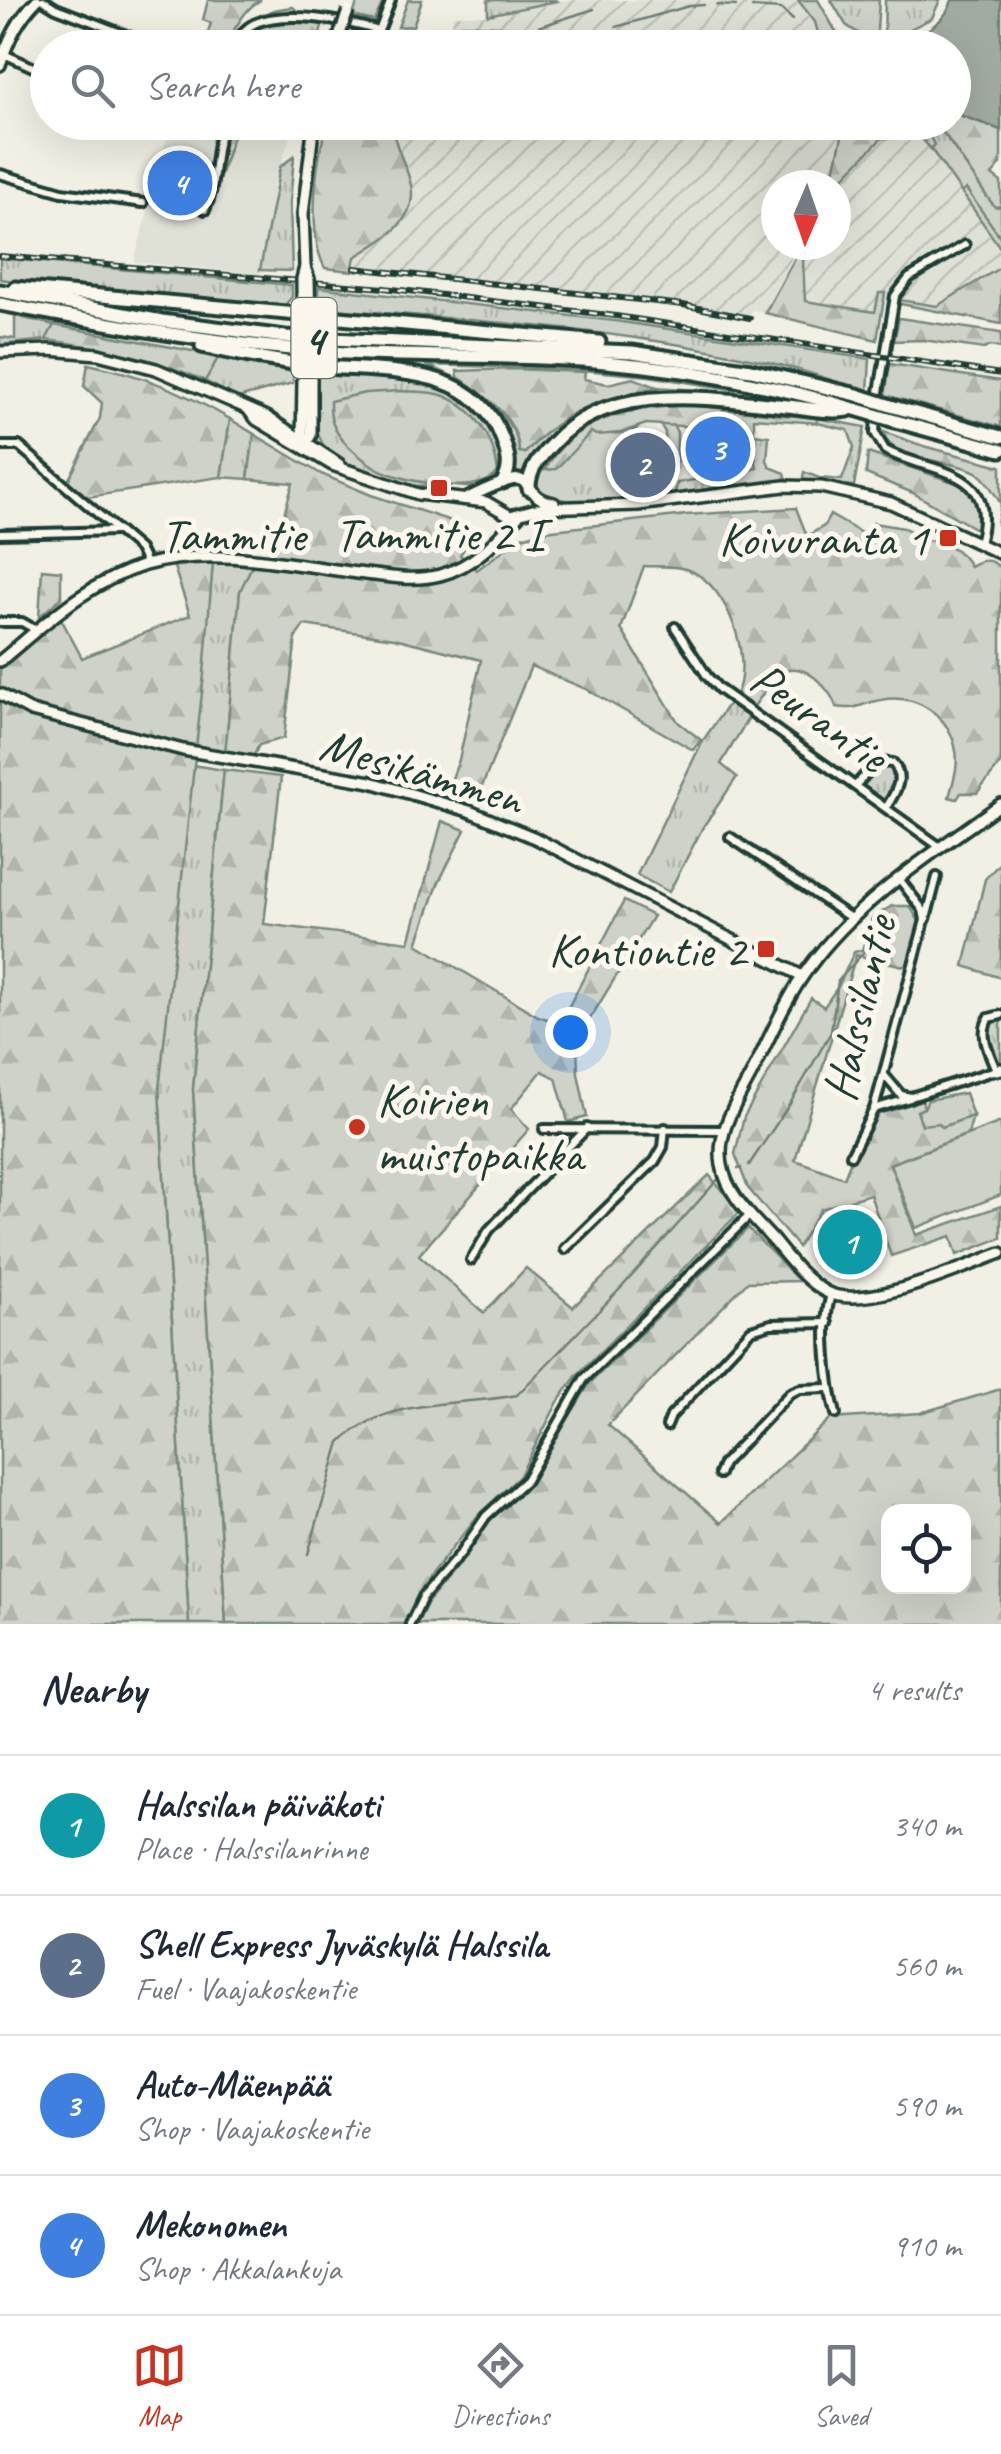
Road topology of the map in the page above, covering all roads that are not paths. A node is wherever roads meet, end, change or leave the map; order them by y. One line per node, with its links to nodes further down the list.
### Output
1 (40, 0): 6 (street); 11 (street)
2 (352, 0): 8 (street, bridge)
3 (390, 0): 10 (street)
4 (310, 8): 9 (street)
5 (252, 14): 7 (street)
6 (113, 30)
7 (242, 30)
8 (341, 30)
9 (376, 30)
10 (379, 30)
11 (4, 54): 12 (street); 13 (street)
12 (0, 66)
13 (30, 66)
14 (216, 140): 18 (street)
15 (311, 140): 22 (street, bridge)
16 (0, 174): 17 (street)
17 (143, 203)
18 (205, 210)
19 (965, 244): 35 (street)
20 (0, 290): 22 (highway); 25 (highway, 4)
21 (0, 304): 23 (highway, 4)
22 (306, 314): 25 (highway); 29 (street, bridge)
23 (174, 336): 26 (highway, 4); 32 (highway)
24 (0, 352): 29 (street)
25 (632, 352): 27 (highway, 4, bridge)
26 (855, 409): 27 (highway, 4, bridge); 33 (highway)
27 (893, 413): 28 (highway, 4); 31 (highway, 4)
28 (1001, 436)
29 (304, 443): 34 (street)
30 (0, 446): 40 (street)
31 (1001, 450)
32 (502, 483): 33 (street); 34 (street); 38 (street)
33 (530, 490): 36 (street); 39 (street)
34 (466, 499): 38 (street)
35 (990, 499)
36 (578, 508): 39 (street); 42 (street)
37 (992, 510): 42 (street)
38 (500, 511): 39 (street); 43 (street)
39 (521, 514): 43 (street, Tammitie)
40 (118, 531): 41 (street); 45 (street)
41 (0, 534)
42 (979, 544): 44 (street)
43 (488, 548): 45 (street, Tammitie)
44 (1001, 554)
45 (147, 565): 48 (street, Tammitie)
46 (0, 622): 48 (street)
47 (676, 627): 51 (street, Peurantie)
48 (36, 632): 49 (street, Tammitie)
49 (0, 661)
50 (0, 694): 60 (street, Mesikämmen)
51 (856, 784): 53 (street, Peurantie); 53 (street)
52 (1001, 804): 55 (street)
53 (887, 806): 55 (street, Peurantie)
54 (730, 837): 58 (street)
55 (940, 847): 57 (street)
56 (937, 877): 59 (street)
57 (900, 880): 58 (street); 59 (street, Halssilantie)
58 (852, 919): 60 (street)
59 (925, 920): 63 (street, Halssilantie)
60 (802, 976): 69 (street)
61 (1001, 1016): 62 (street)
62 (998, 1069): 64 (street)
63 (884, 1074): 64 (street); 65 (street, Halssilantie)
64 (911, 1097): 65 (street)
65 (874, 1109): 70 (street, Halssilantie)
66 (588, 1128): 67 (street); 68 (street); 74 (street)
67 (665, 1128): 69 (street); 72 (street)
68 (544, 1129)
69 (724, 1130): 71 (street)
70 (851, 1155)
71 (750, 1215): 75 (street); 81 (street)
72 (565, 1249)
73 (1001, 1254): 75 (street)
74 (471, 1260)
75 (831, 1294): 76 (street)
76 (828, 1323): 77 (street); 79 (street)
77 (829, 1388): 78 (street); 80 (street)
78 (836, 1414)
79 (668, 1426)
80 (719, 1474)
81 (410, 1624)

